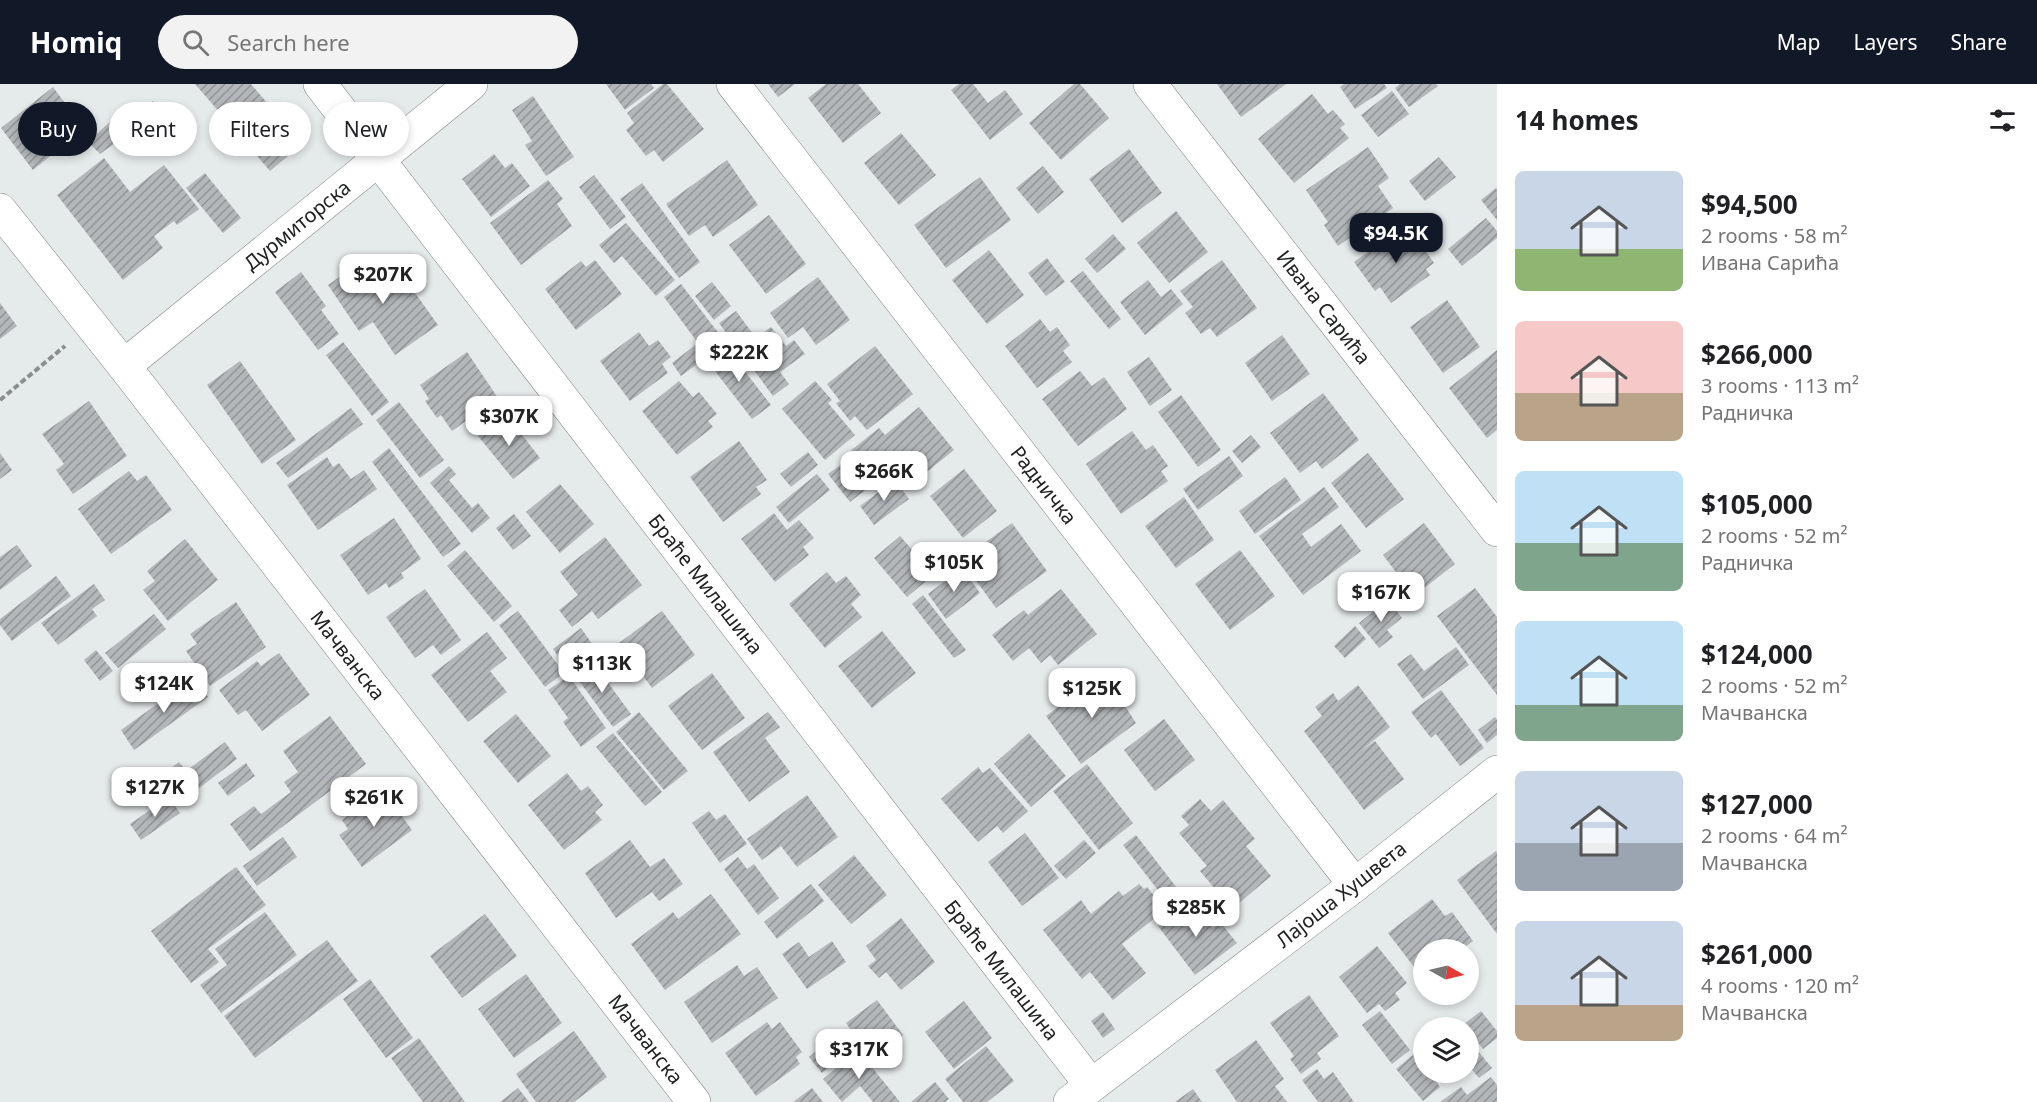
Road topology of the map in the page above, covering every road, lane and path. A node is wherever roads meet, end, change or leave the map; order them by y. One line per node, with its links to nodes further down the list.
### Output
1 (320, 84): 5 (street, Браће Милашина)
2 (471, 84): 5 (street, Дурмиторска)
3 (733, 84): 12 (street, Радничка)
4 (1150, 84): 10 (street, Ивана Сарића)
5 (378, 158): 8 (street, Дурмиторска); 13 (street, Браће Милашина)
6 (0, 210): 7 (street, Мачванска)
7 (92, 325): 8 (street, Мачванска); 9 (path)
8 (124, 366): 14 (street, Мачванска)
9 (0, 400)
10 (1497, 530)
11 (1497, 772): 12 (street, Лајоша Хушвета)
12 (1354, 885): 13 (street, Лајоша Хушвета)
13 (1081, 1094)
14 (694, 1102)

